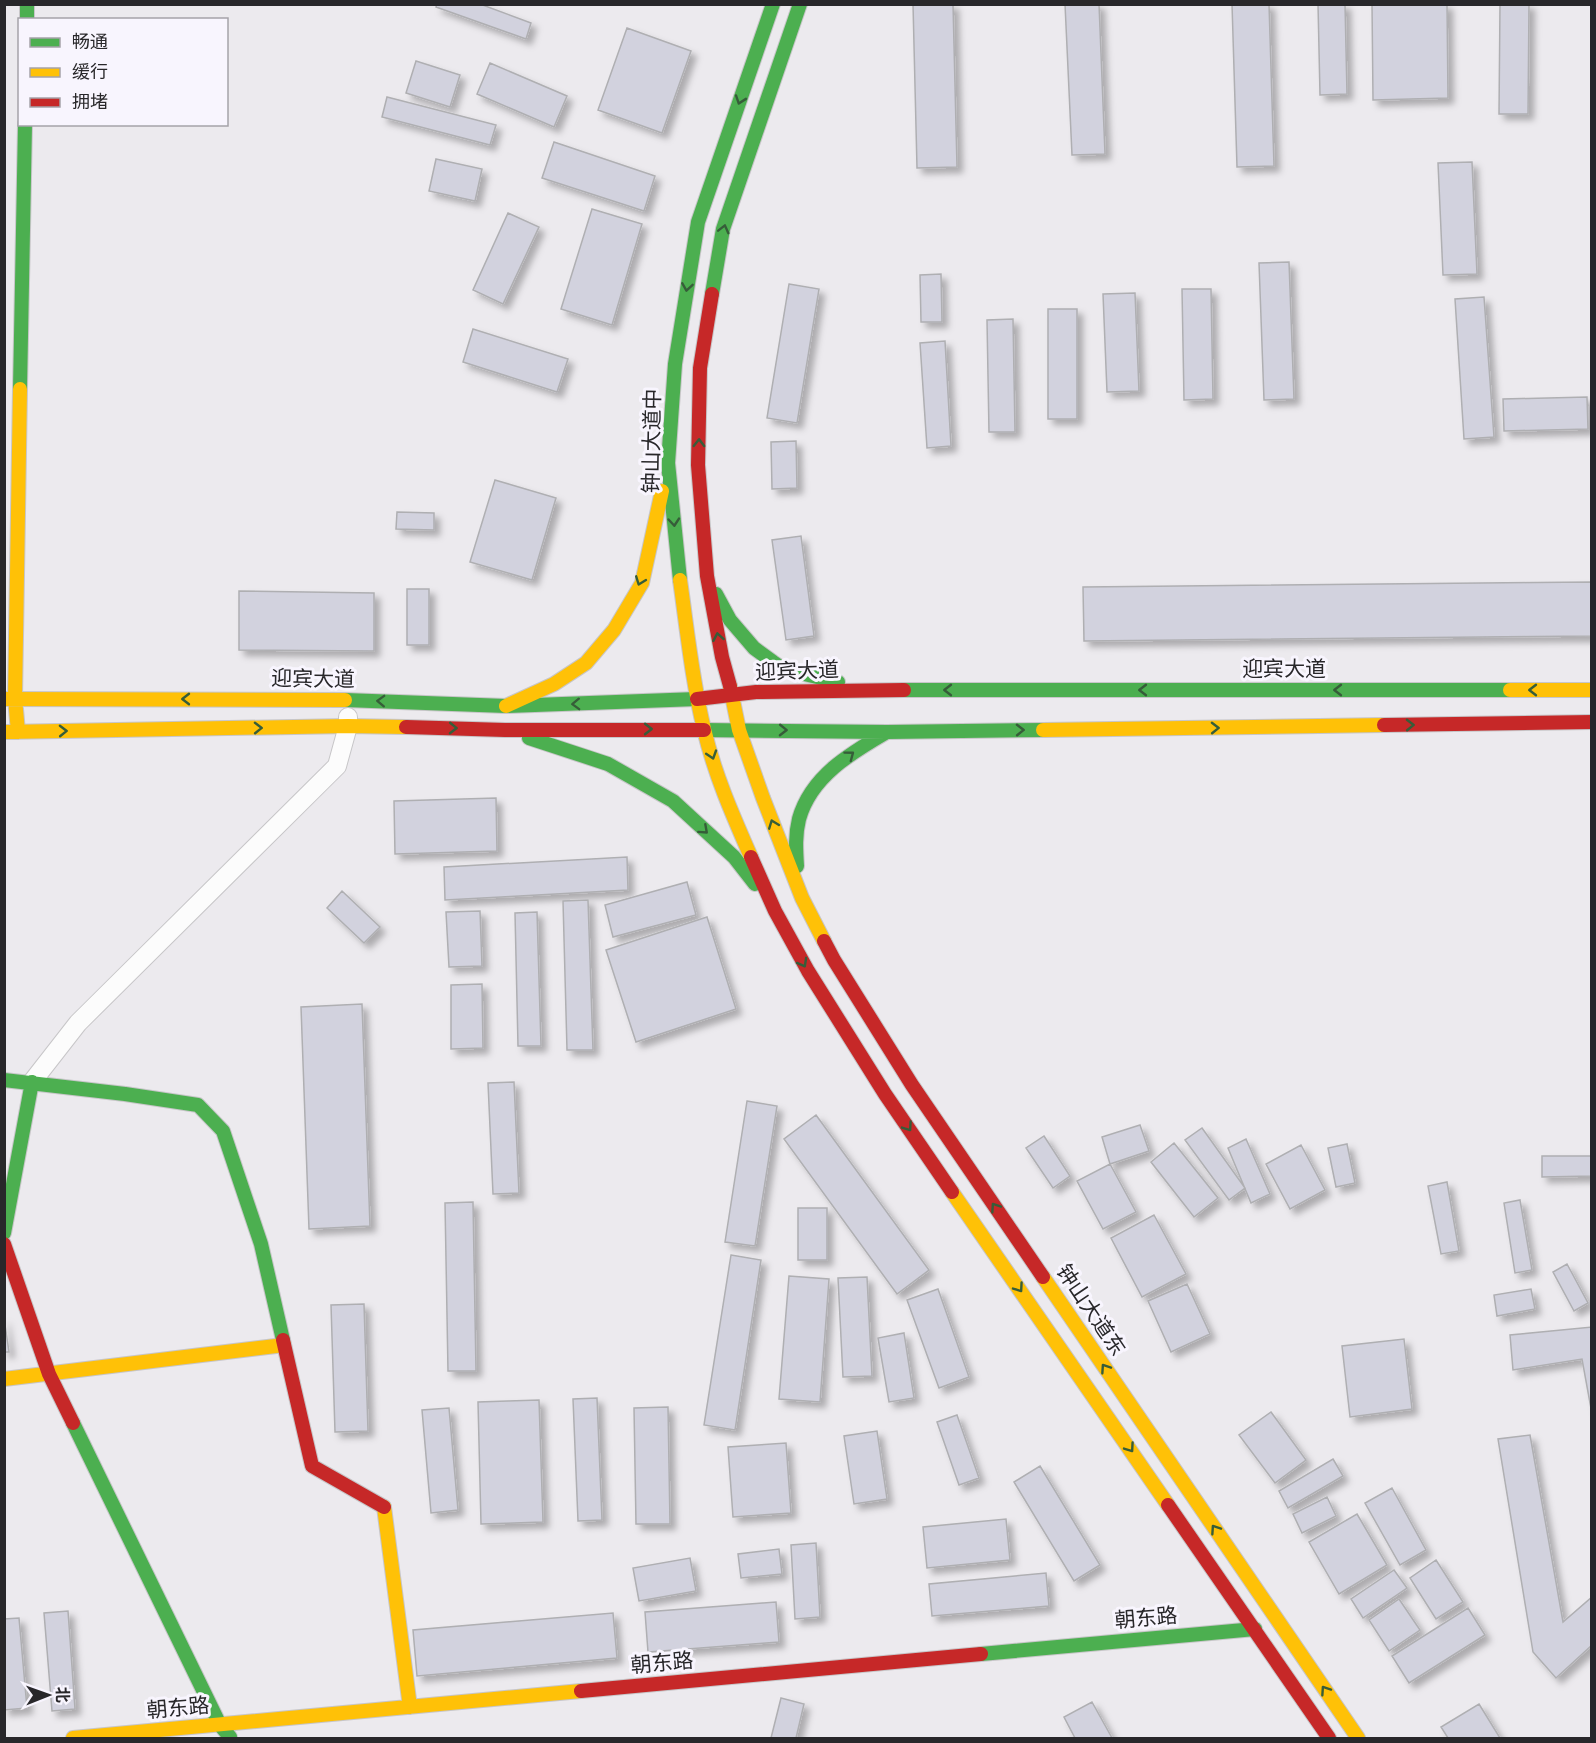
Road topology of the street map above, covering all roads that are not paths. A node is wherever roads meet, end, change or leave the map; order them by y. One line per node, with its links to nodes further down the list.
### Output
1 (763, 4): 5 (main road)
2 (773, 4): 5 (main road, 钟山大道中)
3 (789, 4): 6 (main road)
4 (800, 4): 6 (main road)
5 (754, 59): 8 (main road, 钟山大道中, one-way to 8)
6 (781, 60): 9 (main road, one-way to 6)
7 (25, 126): 13 (main road)
8 (668, 463): 14 (main road, 钟山大道中, one-way to 14); 16 (main road, one-way to 16)
9 (707, 576): 10 (main road); 12 (main road, one-way to 9)
10 (873, 690): 11 (main road, 迎宾大道, one-way to 10); 12 (main road, 迎宾大道)
11 (1592, 690)
12 (733, 695): 14 (main road, 迎宾大道); 21 (main road)
13 (10, 698): 15 (main road, 迎宾大道, one-way to 13); 22 (main road)
14 (697, 699): 16 (main road, 迎宾大道, one-way to 16); 19 (main road, 钟山大道中)
15 (348, 700): 16 (main road, 迎宾大道, one-way to 15); 18 (street)
16 (506, 706)
17 (1592, 722): 23 (main road, one-way to 17)
18 (348, 726): 20 (main road, one-way to 20); 22 (main road, one-way to 18); 27 (street)
19 (704, 729): 20 (main road, one-way to 19); 21 (main road); 25 (main road, 钟山大道中, one-way to 25)
20 (505, 730): 25 (main road, one-way to 25)
21 (740, 730): 23 (main road, one-way to 23); 24 (main road, one-way to 21)
22 (11, 732)
23 (887, 732): 24 (main road, one-way to 23)
24 (802, 898): 39 (main road, 钟山大道东, one-way to 24)
25 (776, 911): 33 (main road, one-way to 33)
26 (4, 1080): 27 (main road)
27 (32, 1082): 28 (main road); 30 (main road)
28 (4, 1233)
29 (4, 1244): 31 (main road)
30 (285, 1345): 31 (main road); 34 (main road)
31 (49, 1374): 32 (main road); 35 (main road)
32 (4, 1379)
33 (1255, 1629): 34 (main road, 朝东路); 38 (main road)
34 (410, 1707): 35 (main road, 朝东路)
35 (220, 1725): 36 (main road, 朝东路); 37 (main road)
36 (73, 1738)
37 (231, 1738)
38 (1329, 1738)
39 (1358, 1738)

